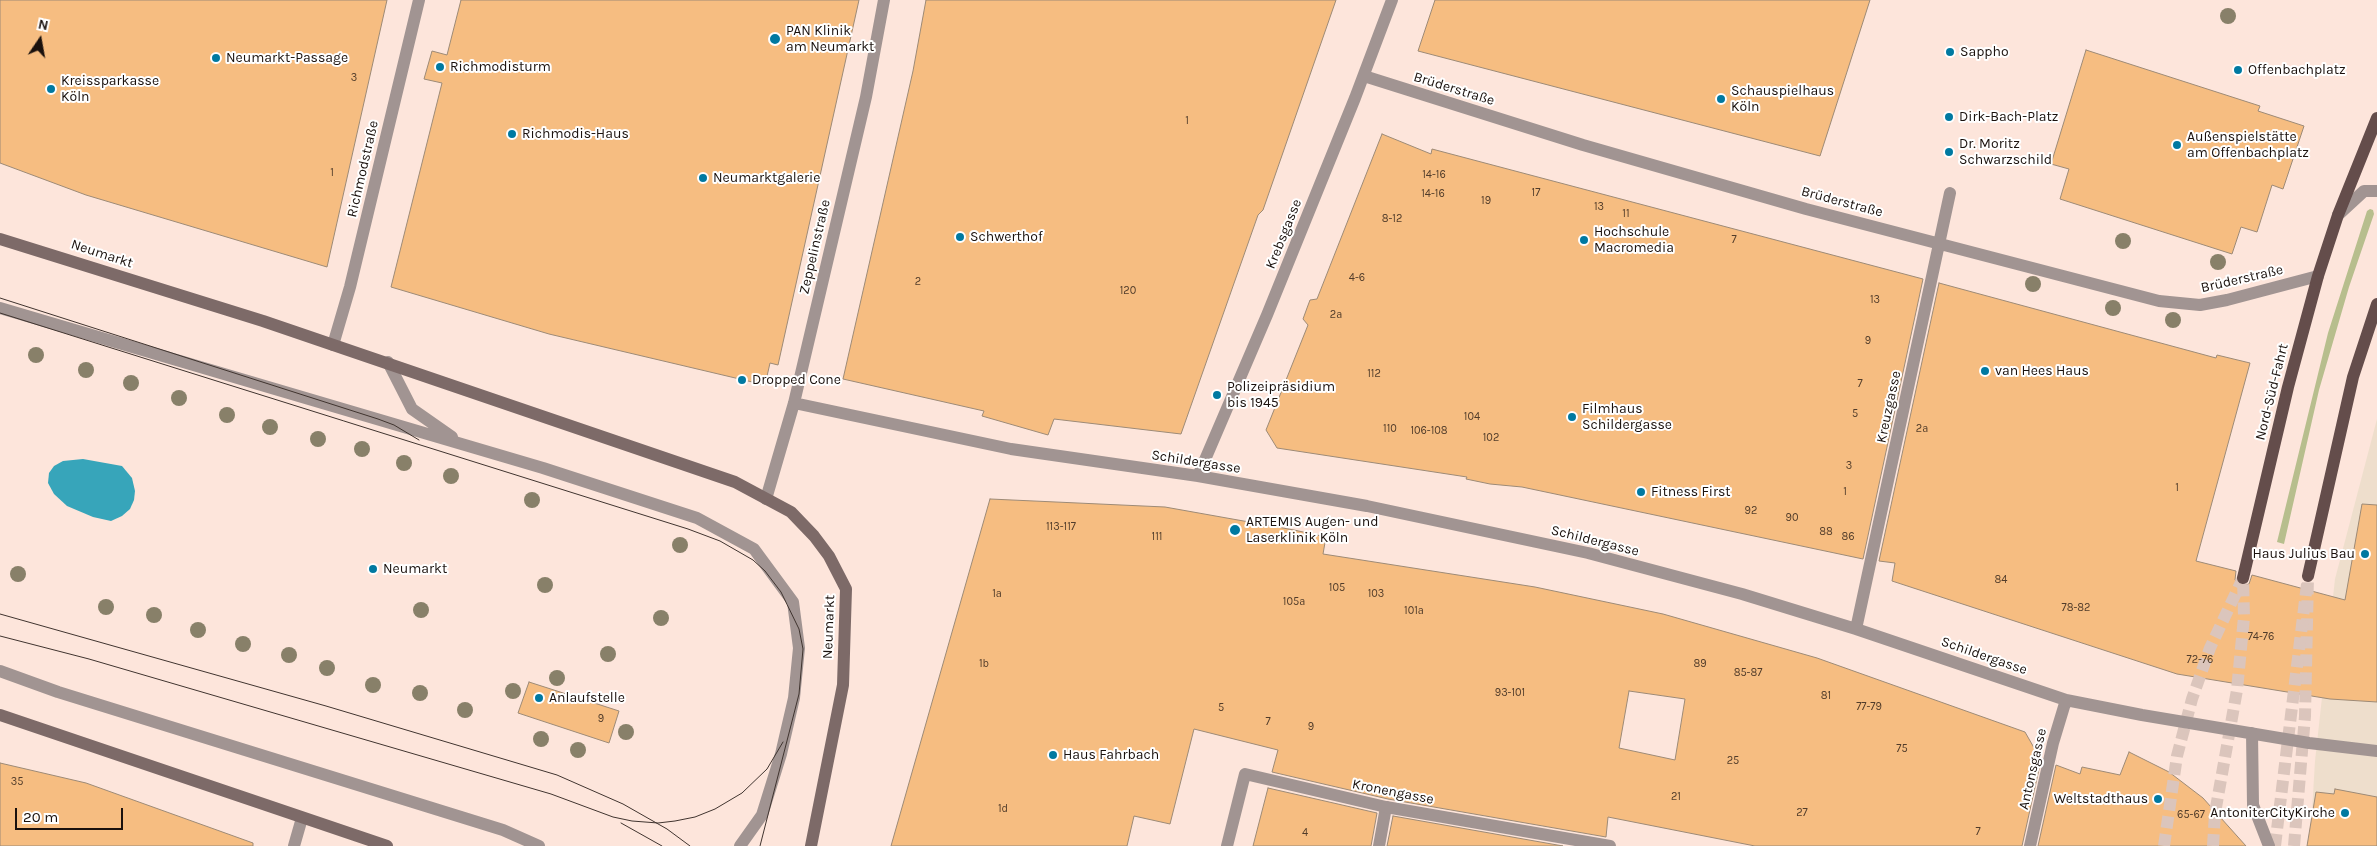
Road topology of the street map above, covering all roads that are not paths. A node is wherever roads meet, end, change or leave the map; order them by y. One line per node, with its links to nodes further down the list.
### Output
1 (419, 0): 14 (street, Richmodstraße)
2 (884, 0): 16 (street, Zeppelinstraße)
3 (1392, 0): 4 (street, Krebsgasse)
4 (1364, 76): 10 (street, Brüderstraße); 18 (street, Krebsgasse)
5 (2377, 118): 8 (main road)
6 (2377, 191): 8 (street)
7 (1950, 193): 10 (street, Kreuzgasse)
8 (2338, 216): 11 (main road, Nord-Süd-Fahrt)
9 (0, 239): 14 (main road, Neumarkt)
10 (1940, 244): 11 (street, Brüderstraße); 22 (street, Kreuzgasse)
11 (2318, 276): 21 (main road, Nord-Süd-Fahrt)
12 (2377, 304): 20 (main road)
13 (0, 308): 17 (street)
14 (333, 345): 15 (main road, Neumarkt)
15 (388, 362): 17 (street); 19 (main road, Neumarkt)
16 (794, 403): 18 (street, Schildergasse); 19 (street, Zeppelinstraße)
17 (484, 451): 34 (street)
18 (1198, 476): 22 (street, Schildergasse)
19 (766, 499): 30 (main road, Neumarkt)
20 (2308, 576)
21 (2243, 578)
22 (1856, 628): 24 (street, Schildergasse)
23 (0, 671): 33 (street)
24 (2066, 700): 26 (street, Schildergasse); 38 (street, Antonsgasse)
25 (0, 715): 29 (main road)
26 (2252, 734): 27 (street, Schildergasse); 39 (street)
27 (2377, 751)
28 (1386, 808): 35 (street, Kronengasse); 36 (street); 37 (street, Kronengasse)
29 (302, 818): 31 (street); 32 (main road)
30 (809, 844)
31 (294, 846)
32 (386, 846)
33 (539, 846)
34 (740, 846)
35 (1228, 846)
36 (1379, 846)
37 (1610, 846)
38 (2030, 846)
39 (2269, 846)

